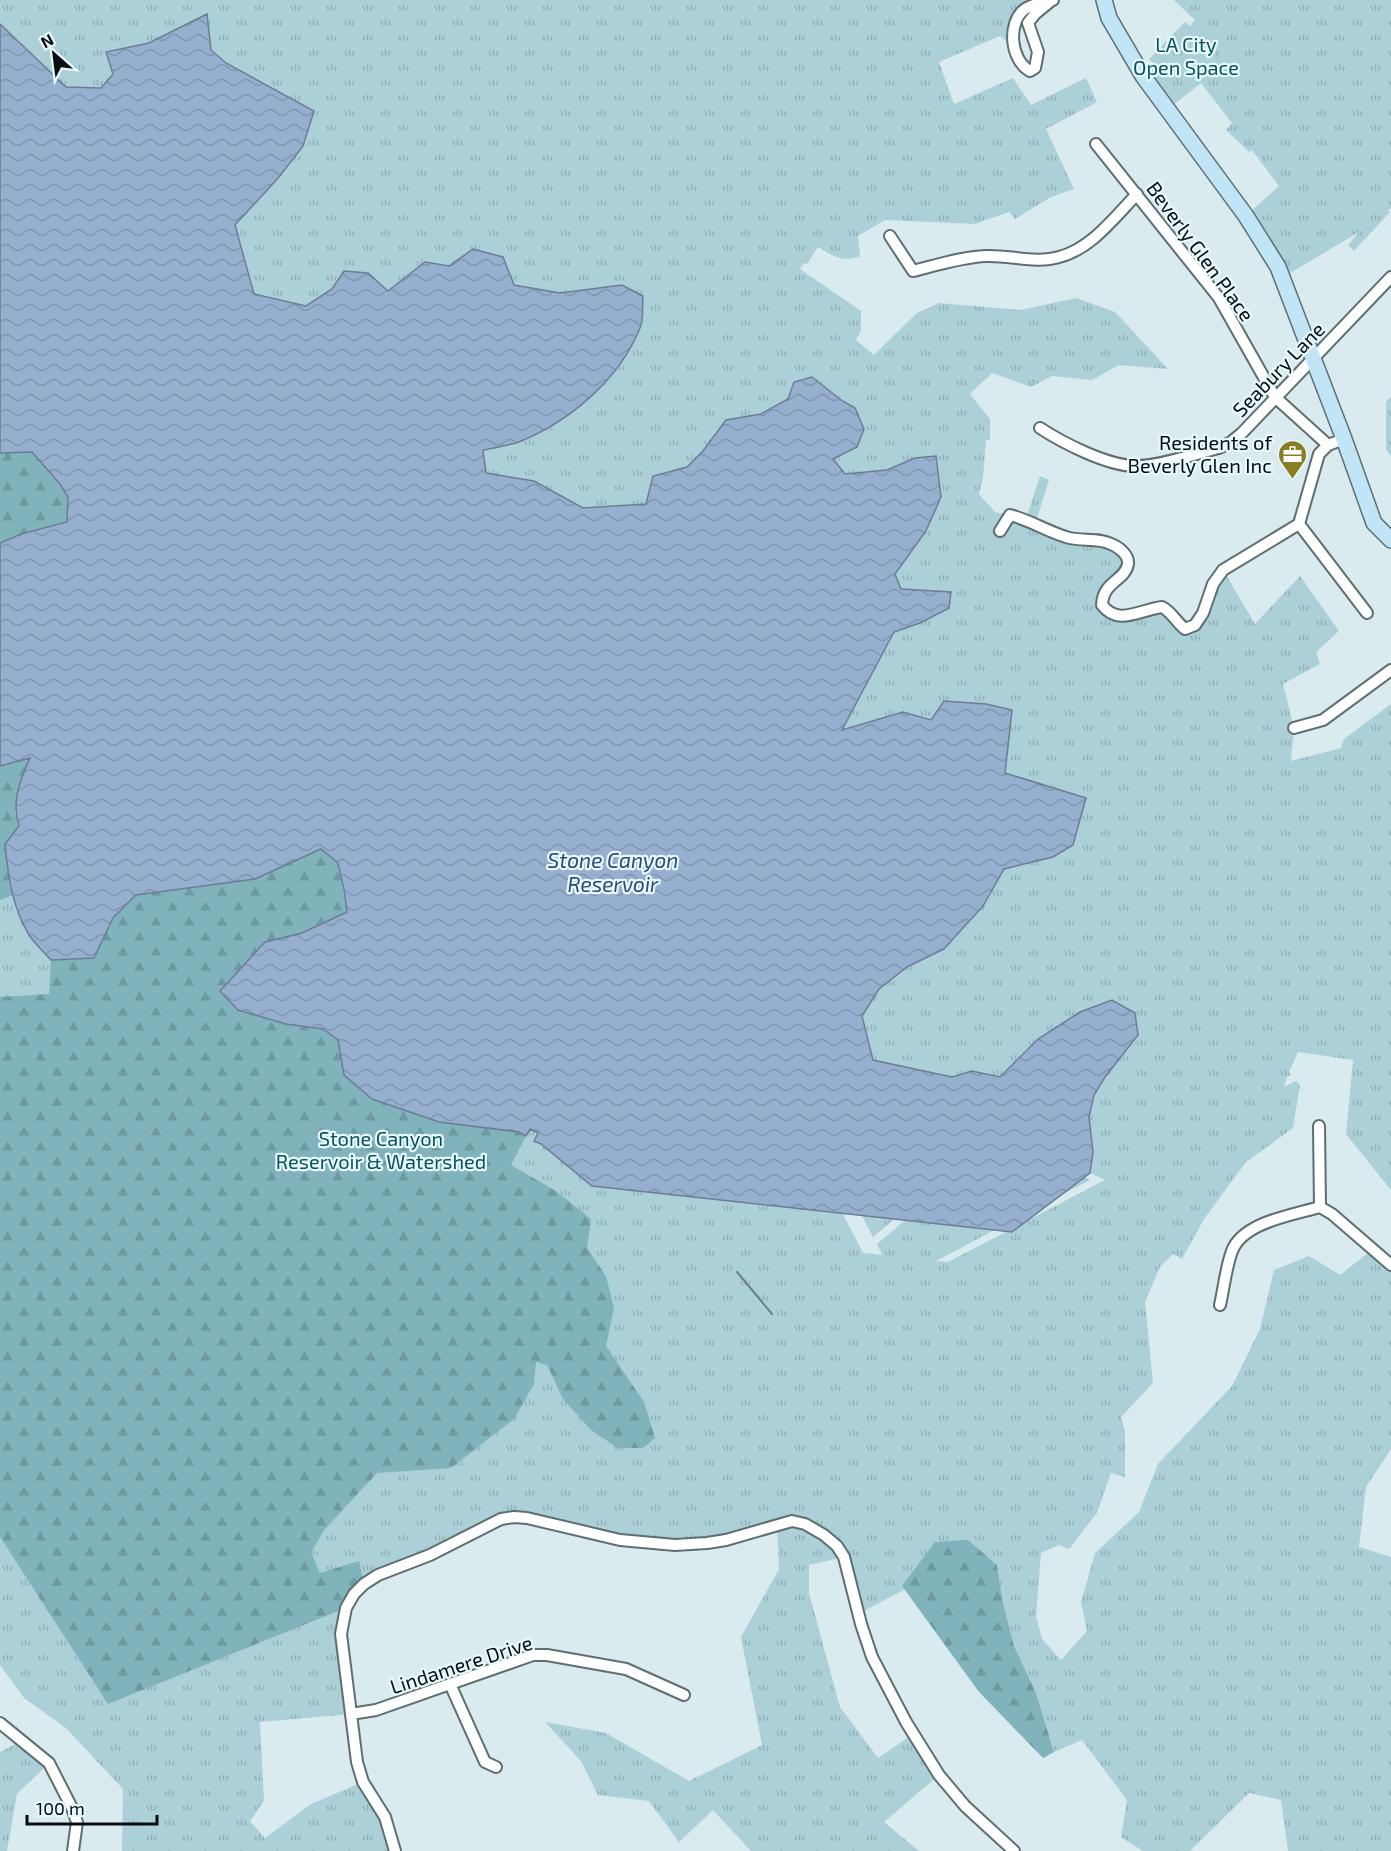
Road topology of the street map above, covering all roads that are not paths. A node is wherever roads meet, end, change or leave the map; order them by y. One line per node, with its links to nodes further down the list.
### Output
1 (1053, 0): 1 (street)
2 (1104, 0): 7 (main road)
3 (1096, 144): 4 (street, Beverly Glen Place)
4 (1137, 194): 5 (street); 8 (street, Beverly Glen Place)
5 (890, 236)
6 (1391, 277): 7 (street, Seabury Lane)
7 (1314, 360): 8 (street, Seabury Lane); 10 (main road)
8 (1275, 397): 9 (street, Seabury Lane); 11 (street, Beverly Glen Place)
9 (1040, 428)
10 (1344, 439): 11 (street); 14 (main road)
11 (1328, 445): 12 (street)
12 (1299, 524): 13 (street); 15 (street)
13 (1000, 531)
14 (1391, 540)
15 (1367, 613)
16 (1391, 670): 17 (street)
17 (1294, 728)
18 (1318, 1126): 19 (street)
19 (1320, 1207): 20 (street); 21 (street)
20 (1391, 1265)
21 (1220, 1305)
22 (450, 1684): 23 (street, Lindamere Drive); 24 (street, Lindamere Drive); 26 (street)
23 (684, 1695)
24 (351, 1714): 28 (street); 29 (street)
25 (0, 1723): 27 (street)
26 (496, 1767)
27 (74, 1851)
28 (395, 1851)
29 (1014, 1851)

